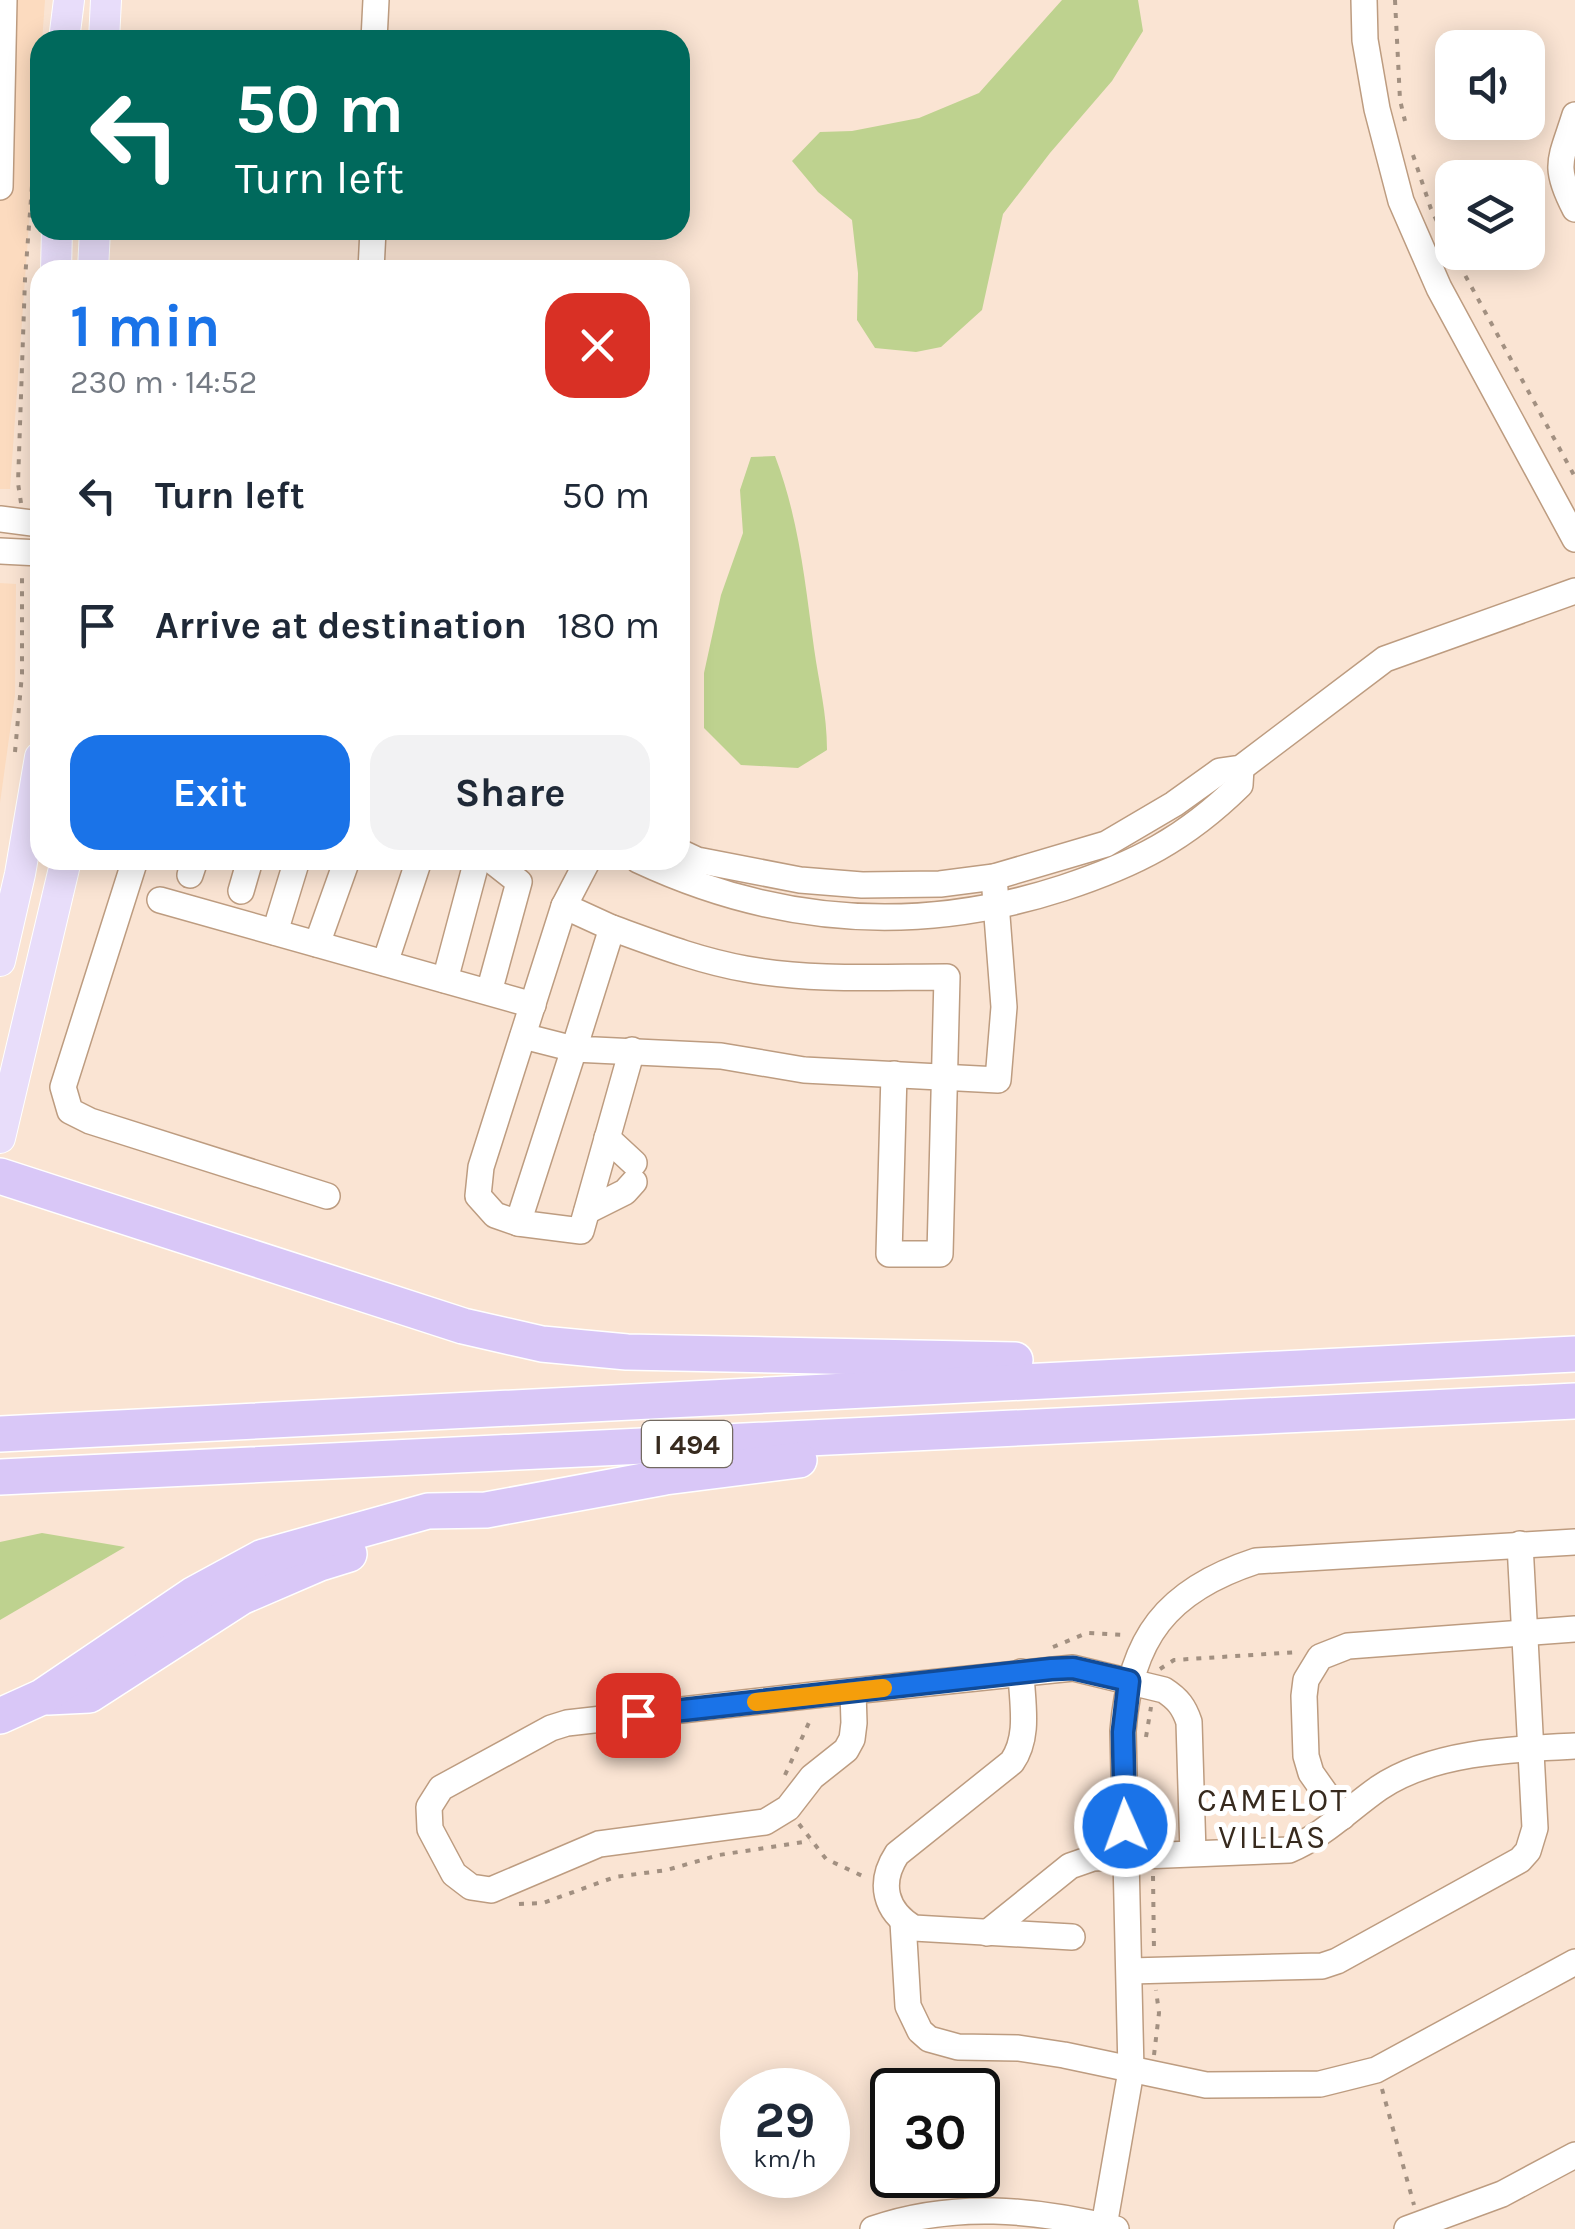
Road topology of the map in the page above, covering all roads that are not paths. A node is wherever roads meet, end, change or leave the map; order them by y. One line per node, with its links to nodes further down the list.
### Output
1 (4, 0): 10 (street)
2 (69, 0): 6 (main road)
3 (106, 0): 7 (main road)
4 (376, 0): 8 (street)
5 (1364, 0): 12 (street)
6 (65, 30)
7 (104, 30)
8 (374, 30)
9 (1575, 115): 11 (street)
10 (0, 187)
11 (1575, 209)
12 (1575, 538)
13 (1575, 591): 15 (street)
14 (27, 761): 35 (main road)
15 (1241, 768): 27 (street); 31 (street)
16 (690, 856): 27 (street)
17 (64, 870): 45 (main road)
18 (131, 870): 48 (street)
19 (247, 870): 28 (street)
20 (294, 870): 33 (street)
21 (343, 870): 34 (street)
22 (416, 870): 36 (street)
23 (475, 870): 37 (street)
24 (504, 870): 38 (street)
25 (583, 870): 30 (street)
26 (663, 870): 31 (street)
27 (994, 877): 31 (street)
28 (240, 892)
29 (160, 900): 33 (street)
30 (564, 906): 32 (street); 39 (street)
31 (997, 907): 44 (street)
32 (612, 928): 41 (street); 44 (street)
33 (275, 932): 34 (street)
34 (317, 944): 36 (street)
35 (0, 961)
36 (385, 963): 37 (street)
37 (445, 980): 38 (street)
38 (489, 992): 39 (street)
39 (533, 1004): 40 (street)
40 (522, 1036): 41 (street); 50 (street)
41 (574, 1049): 42 (street); 50 (street)
42 (632, 1050): 43 (street); 46 (street)
43 (894, 1074): 44 (street); 44 (street)
44 (944, 1077)
45 (0, 1138)
46 (608, 1138): 49 (street); 49 (street)
47 (0, 1176): 52 (highway)
48 (327, 1196)
49 (587, 1211): 50 (street)
50 (518, 1223)
51 (1575, 1354): 52 (highway, I 494)
52 (1165, 1375): 55 (highway, I 494)
53 (1575, 1400): 54 (highway, I 494)
54 (1153, 1422): 56 (highway, I 494); 64 (highway)
55 (0, 1434)
56 (0, 1476)
57 (1575, 1542): 58 (street)
58 (1520, 1544): 60 (street); 62 (street)
59 (1575, 1629): 60 (street)
60 (1526, 1632): 66 (street); 67 (street)
61 (1021, 1672): 62 (street); 63 (street); 70 (street)
62 (1129, 1681): 68 (street); 69 (street)
63 (853, 1691): 63 (street)
64 (0, 1716)
65 (1575, 1746): 66 (street)
66 (1532, 1750): 67 (street); 74 (street)
67 (1342, 1817): 68 (street)
68 (1192, 1853): 69 (street)
69 (1126, 1858): 71 (street); 74 (street)
70 (903, 1922): 71 (street); 75 (street)
71 (987, 1933): 72 (street)
72 (1072, 1937)
73 (1575, 1962): 75 (street)
74 (1141, 1971): 75 (street)
75 (1142, 2073): 78 (street)
76 (1575, 2154): 77 (street)
77 (1413, 2227)
78 (1110, 2228): 79 (street)
79 (872, 2229)

